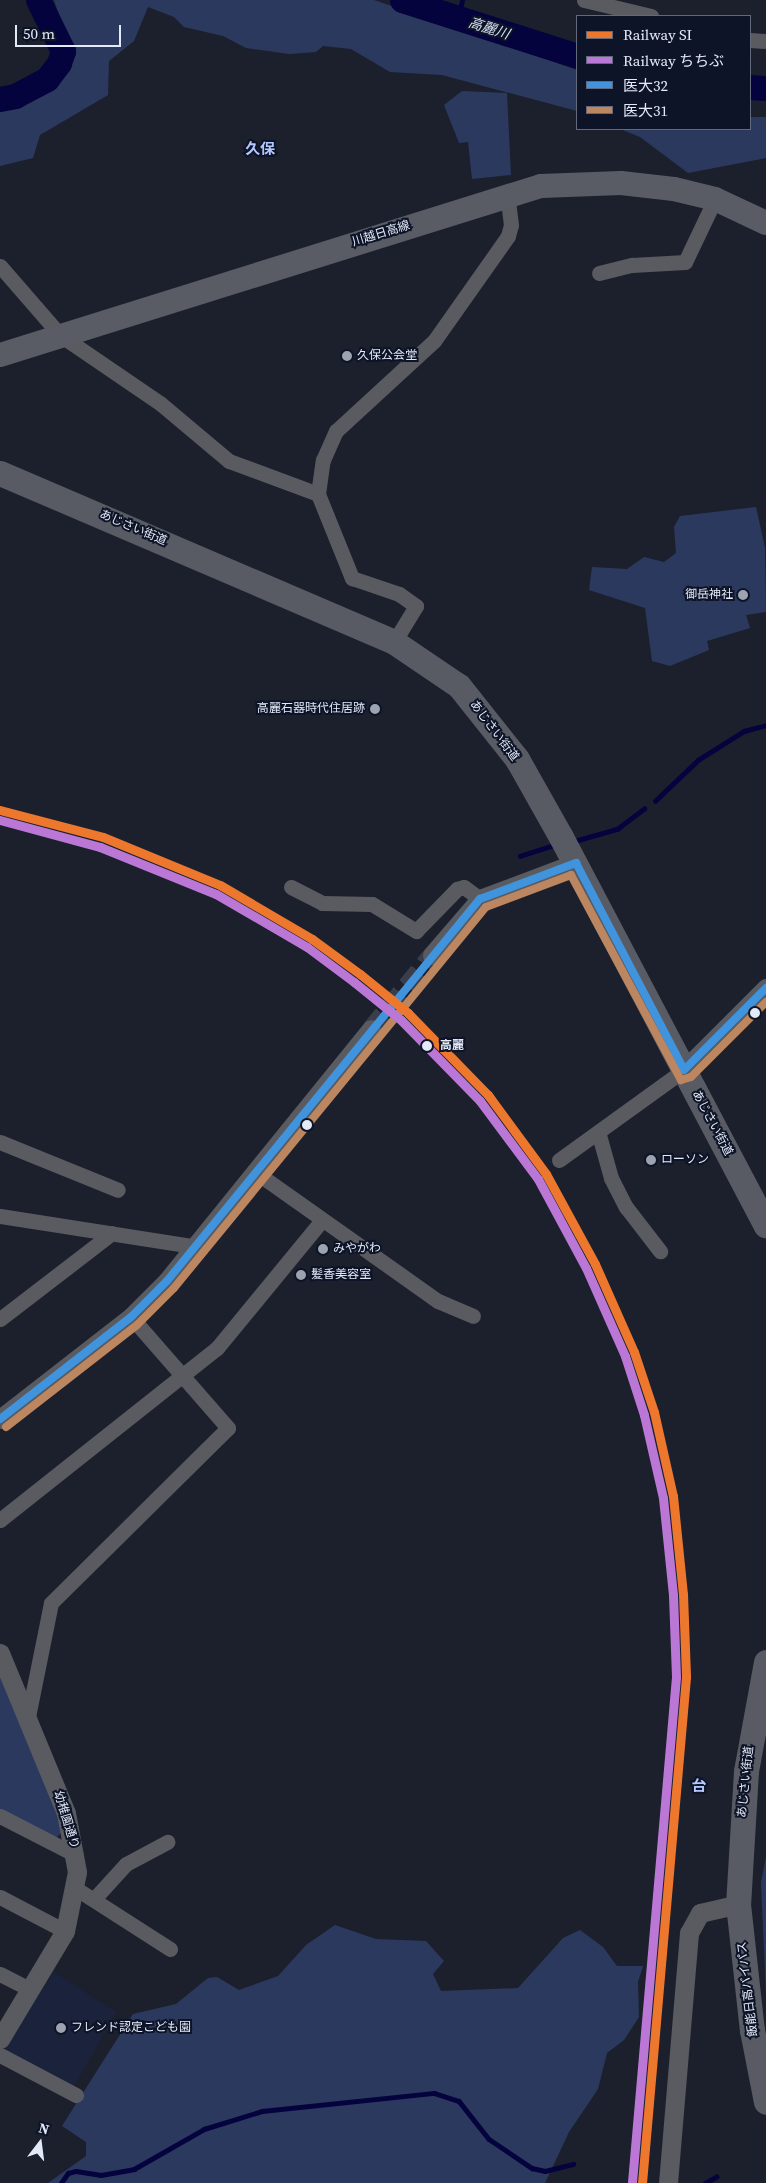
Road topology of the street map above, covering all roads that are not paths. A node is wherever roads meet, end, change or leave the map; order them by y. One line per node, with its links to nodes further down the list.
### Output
1 (584, 0): 2 (street)
2 (647, 15)
3 (751, 40): 4 (street)
4 (766, 41)
5 (506, 194): 6 (main road, 川越日高線); 10 (main road, 川越日高線); 13 (street)
6 (715, 199): 7 (main road, 川越日高線); 9 (street)
7 (766, 223)
8 (0, 266): 10 (street)
9 (599, 273)
10 (60, 334): 11 (main road, 川越日高線); 13 (street)
11 (0, 355)
12 (0, 472): 14 (highway, あじさい街道)
13 (318, 494): 14 (street)
14 (394, 642): 15 (highway, あじさい街道)
15 (576, 863): 17 (street); 21 (highway, あじさい街道)
16 (291, 887): 17 (street)
17 (480, 899): 18 (street)
18 (432, 955)
19 (766, 988): 21 (street)
20 (372, 1029): 25 (street)
21 (684, 1070): 22 (street); 29 (highway, あじさい街道)
22 (599, 1135): 24 (street); 32 (street)
23 (0, 1142): 26 (street)
24 (559, 1160)
25 (257, 1173): 28 (street); 31 (street)
26 (118, 1190)
27 (0, 1216): 30 (street)
28 (322, 1220): 33 (street); 36 (street)
29 (766, 1224)
30 (112, 1233): 31 (street); 35 (street)
31 (198, 1247): 34 (street)
32 (660, 1251)
33 (473, 1316)
34 (131, 1318): 36 (street); 37 (street)
35 (0, 1319)
36 (184, 1376): 38 (street); 41 (street)
37 (0, 1419)
38 (0, 1520)
39 (0, 1652): 41 (street, 幼稚園通り)
40 (766, 1662): 48 (highway, あじさい街道)
41 (28, 1717): 44 (street, 幼稚園通り)
42 (0, 1816): 44 (street)
43 (166, 1842): 47 (street)
44 (76, 1855): 45 (street, 幼稚園通り)
45 (75, 1888): 47 (street); 49 (street, 幼稚園通り)
46 (0, 1897): 49 (street)
47 (94, 1899): 50 (street)
48 (738, 1904): 56 (highway, 飯能日高バイパス); 57 (street)
49 (65, 1931): 52 (street, 幼稚園通り)
50 (170, 1949)
51 (0, 1974): 52 (street)
52 (31, 1990): 53 (street, 幼稚園通り)
53 (0, 2039)
54 (0, 2055): 55 (street)
55 (76, 2095)
56 (766, 2102)
57 (668, 2183)

